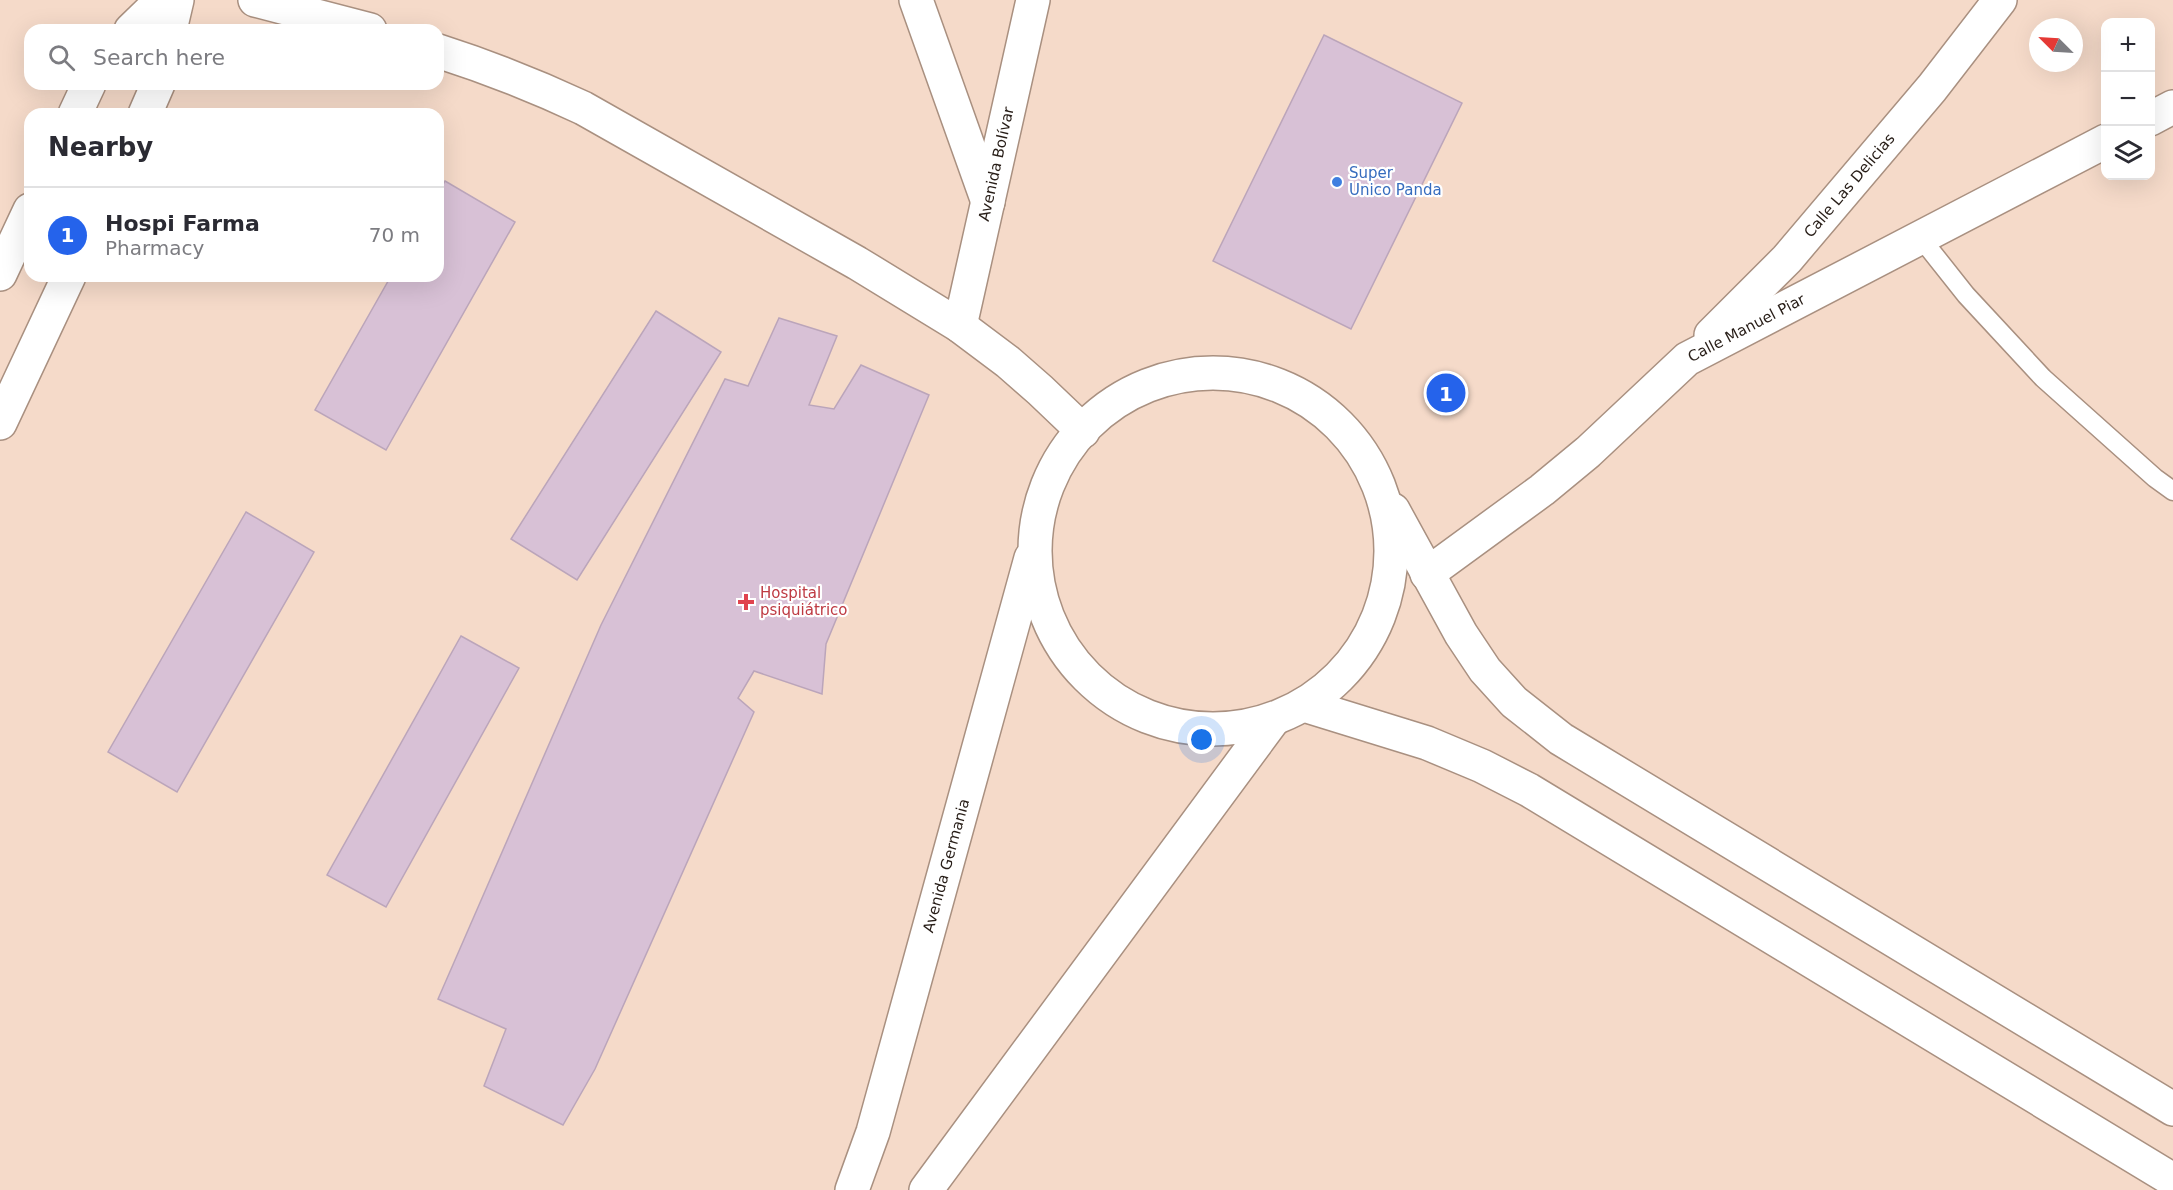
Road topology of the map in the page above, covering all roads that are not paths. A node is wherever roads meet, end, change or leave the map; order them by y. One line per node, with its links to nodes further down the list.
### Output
1 (162, 0): 7 (street)
2 (177, 0): 8 (street)
3 (255, 0): 9 (street)
4 (916, 0): 18 (street)
5 (1033, 0): 18 (street, Avenida Bolívar)
6 (2000, 0): 24 (street, Calle Las Delicias)
7 (137, 24)
8 (171, 24)
9 (347, 24)
10 (444, 53): 23 (street)
11 (86, 90): 14 (street)
12 (155, 90): 15 (street)
13 (2173, 107): 16 (street)
14 (78, 108)
15 (148, 108)
16 (2155, 116)
17 (2101, 144): 20 (street, Calle Manuel Piar)
18 (988, 202): 23 (street, Avenida Bolívar)
19 (24, 223): 21 (street)
20 (1920, 237): 24 (street, Calle Manuel Piar); 28 (lane)
21 (0, 274)
22 (66, 282): 25 (street)
23 (960, 326): 26 (street)
24 (1687, 359): 30 (street, Calle Manuel Piar)
25 (0, 423)
26 (1083, 431): 27 (street); 29 (street)
27 (1382, 490): 30 (street); 31 (street)
28 (2173, 491)
29 (1035, 541): 32 (street); 35 (street, Avenida Germania)
30 (1427, 574): 33 (street)
31 (1304, 705): 32 (street); 34 (street)
32 (1273, 720): 36 (street)
33 (2173, 1109)
34 (2173, 1180)
35 (852, 1190)
36 (926, 1190)

